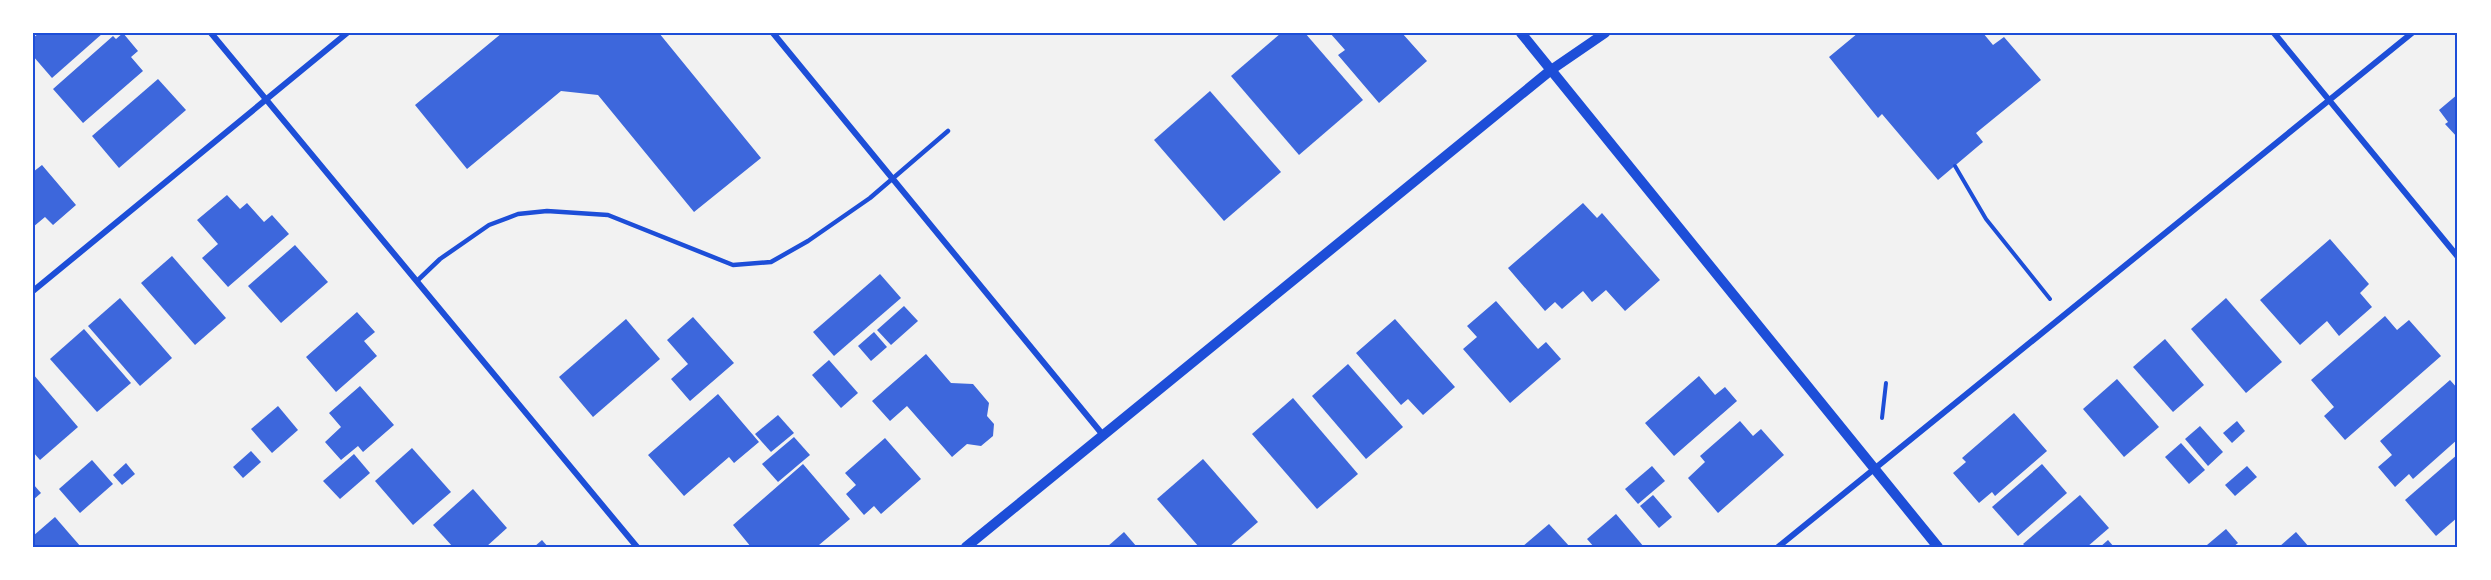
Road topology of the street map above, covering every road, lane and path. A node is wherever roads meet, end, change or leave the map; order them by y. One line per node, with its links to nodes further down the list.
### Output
1 (211, 33): 9 (street)
2 (347, 33): 9 (street)
3 (773, 33): 13 (street)
4 (1521, 33): 8 (street)
5 (1605, 33): 8 (street)
6 (2274, 33): 10 (street)
7 (2412, 33): 10 (street)
8 (1551, 70): 20 (street); 21 (street)
9 (267, 99): 15 (street); 16 (street)
10 (2330, 100): 14 (street); 17 (street)
11 (948, 131): 13 (lane)
12 (1955, 166): 17 (path)
13 (893, 179): 15 (lane); 20 (street)
14 (2458, 257)
15 (417, 281): 22 (street)
16 (33, 291)
17 (2063, 315): 21 (street)
18 (1886, 384): 19 (path)
19 (1882, 418)
20 (1103, 435): 23 (street)
21 (1873, 468): 24 (street); 25 (street)
22 (637, 547)
23 (966, 547)
24 (1778, 547)
25 (1938, 547)

